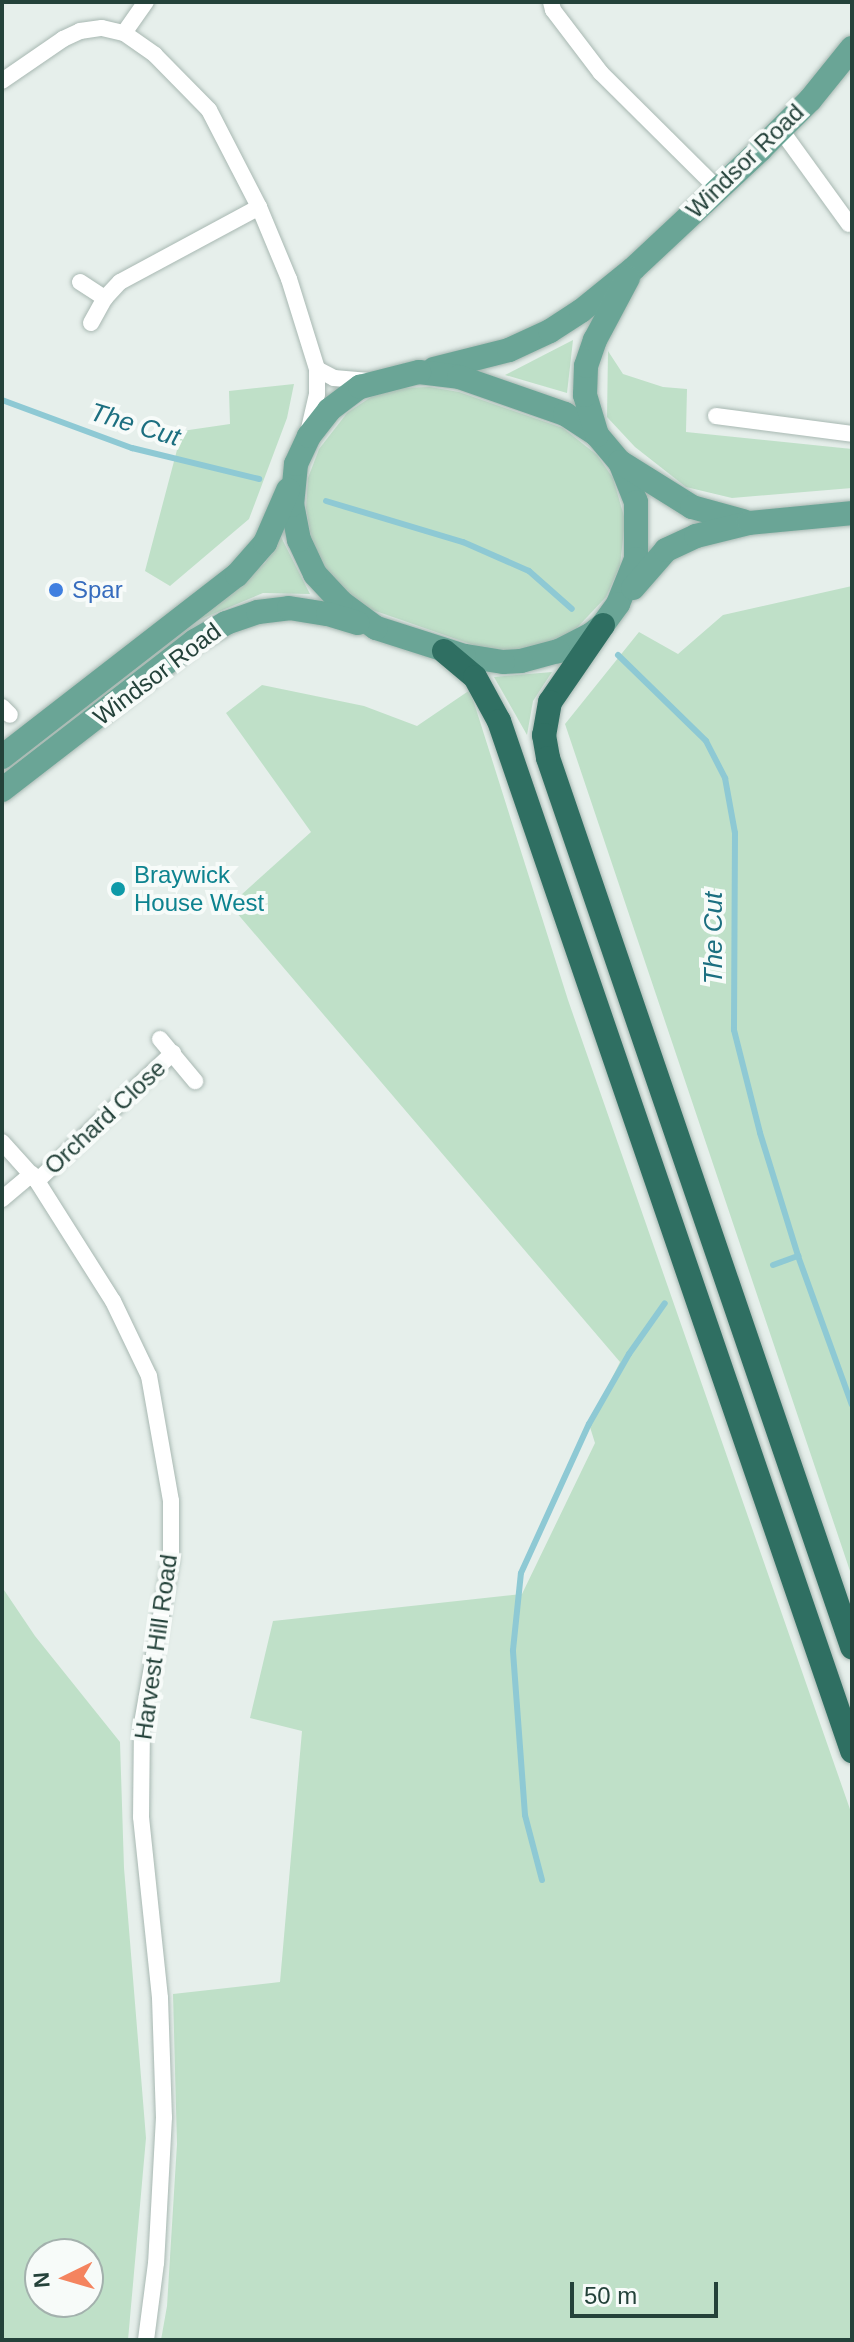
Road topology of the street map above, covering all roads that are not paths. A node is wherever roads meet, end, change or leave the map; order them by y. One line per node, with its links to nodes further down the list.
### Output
1 (146, 2): 3 (street)
2 (551, 2): 7 (street)
3 (124, 33): 5 (street); 8 (street)
4 (852, 48): 6 (main road, Windsor Road)
5 (2, 81)
6 (781, 130): 7 (main road, Windsor Road); 9 (street)
7 (718, 189): 10 (main road, Windsor Road)
8 (259, 207): 12 (street); 14 (street)
9 (849, 224)
10 (633, 269): 15 (main road, Windsor Road); 19 (main road, Windsor Road)
11 (80, 282): 12 (street)
12 (105, 298): 13 (street)
13 (91, 323)
14 (317, 369): 16 (street); 20 (street)
15 (419, 372): 16 (main road, Windsor Road); 19 (main road)
16 (379, 380): 20 (main road, Windsor Road)
17 (716, 416): 18 (street)
18 (852, 434)
19 (597, 435): 21 (main road)
20 (299, 457): 25 (main road); 27 (main road)
21 (620, 462): 23 (main road); 24 (main road)
22 (852, 513): 23 (main road)
23 (749, 523): 24 (main road)
24 (606, 621): 26 (main road, Windsor Road); 35 (highway)
25 (376, 628): 26 (main road, Windsor Road); 28 (main road, Windsor Road)
26 (444, 651): 36 (highway)
27 (2, 757)
28 (2, 790)
29 (160, 1039): 30 (street, Orchard Close)
30 (173, 1053): 31 (street, Orchard Close); 33 (street, Orchard Close)
31 (195, 1081)
32 (2, 1142): 33 (street, Harvest Hill Road)
33 (34, 1178): 34 (street, Orchard Close); 37 (street, Harvest Hill Road)
34 (2, 1199)
35 (852, 1647)
36 (852, 1751)
37 (146, 2340)

